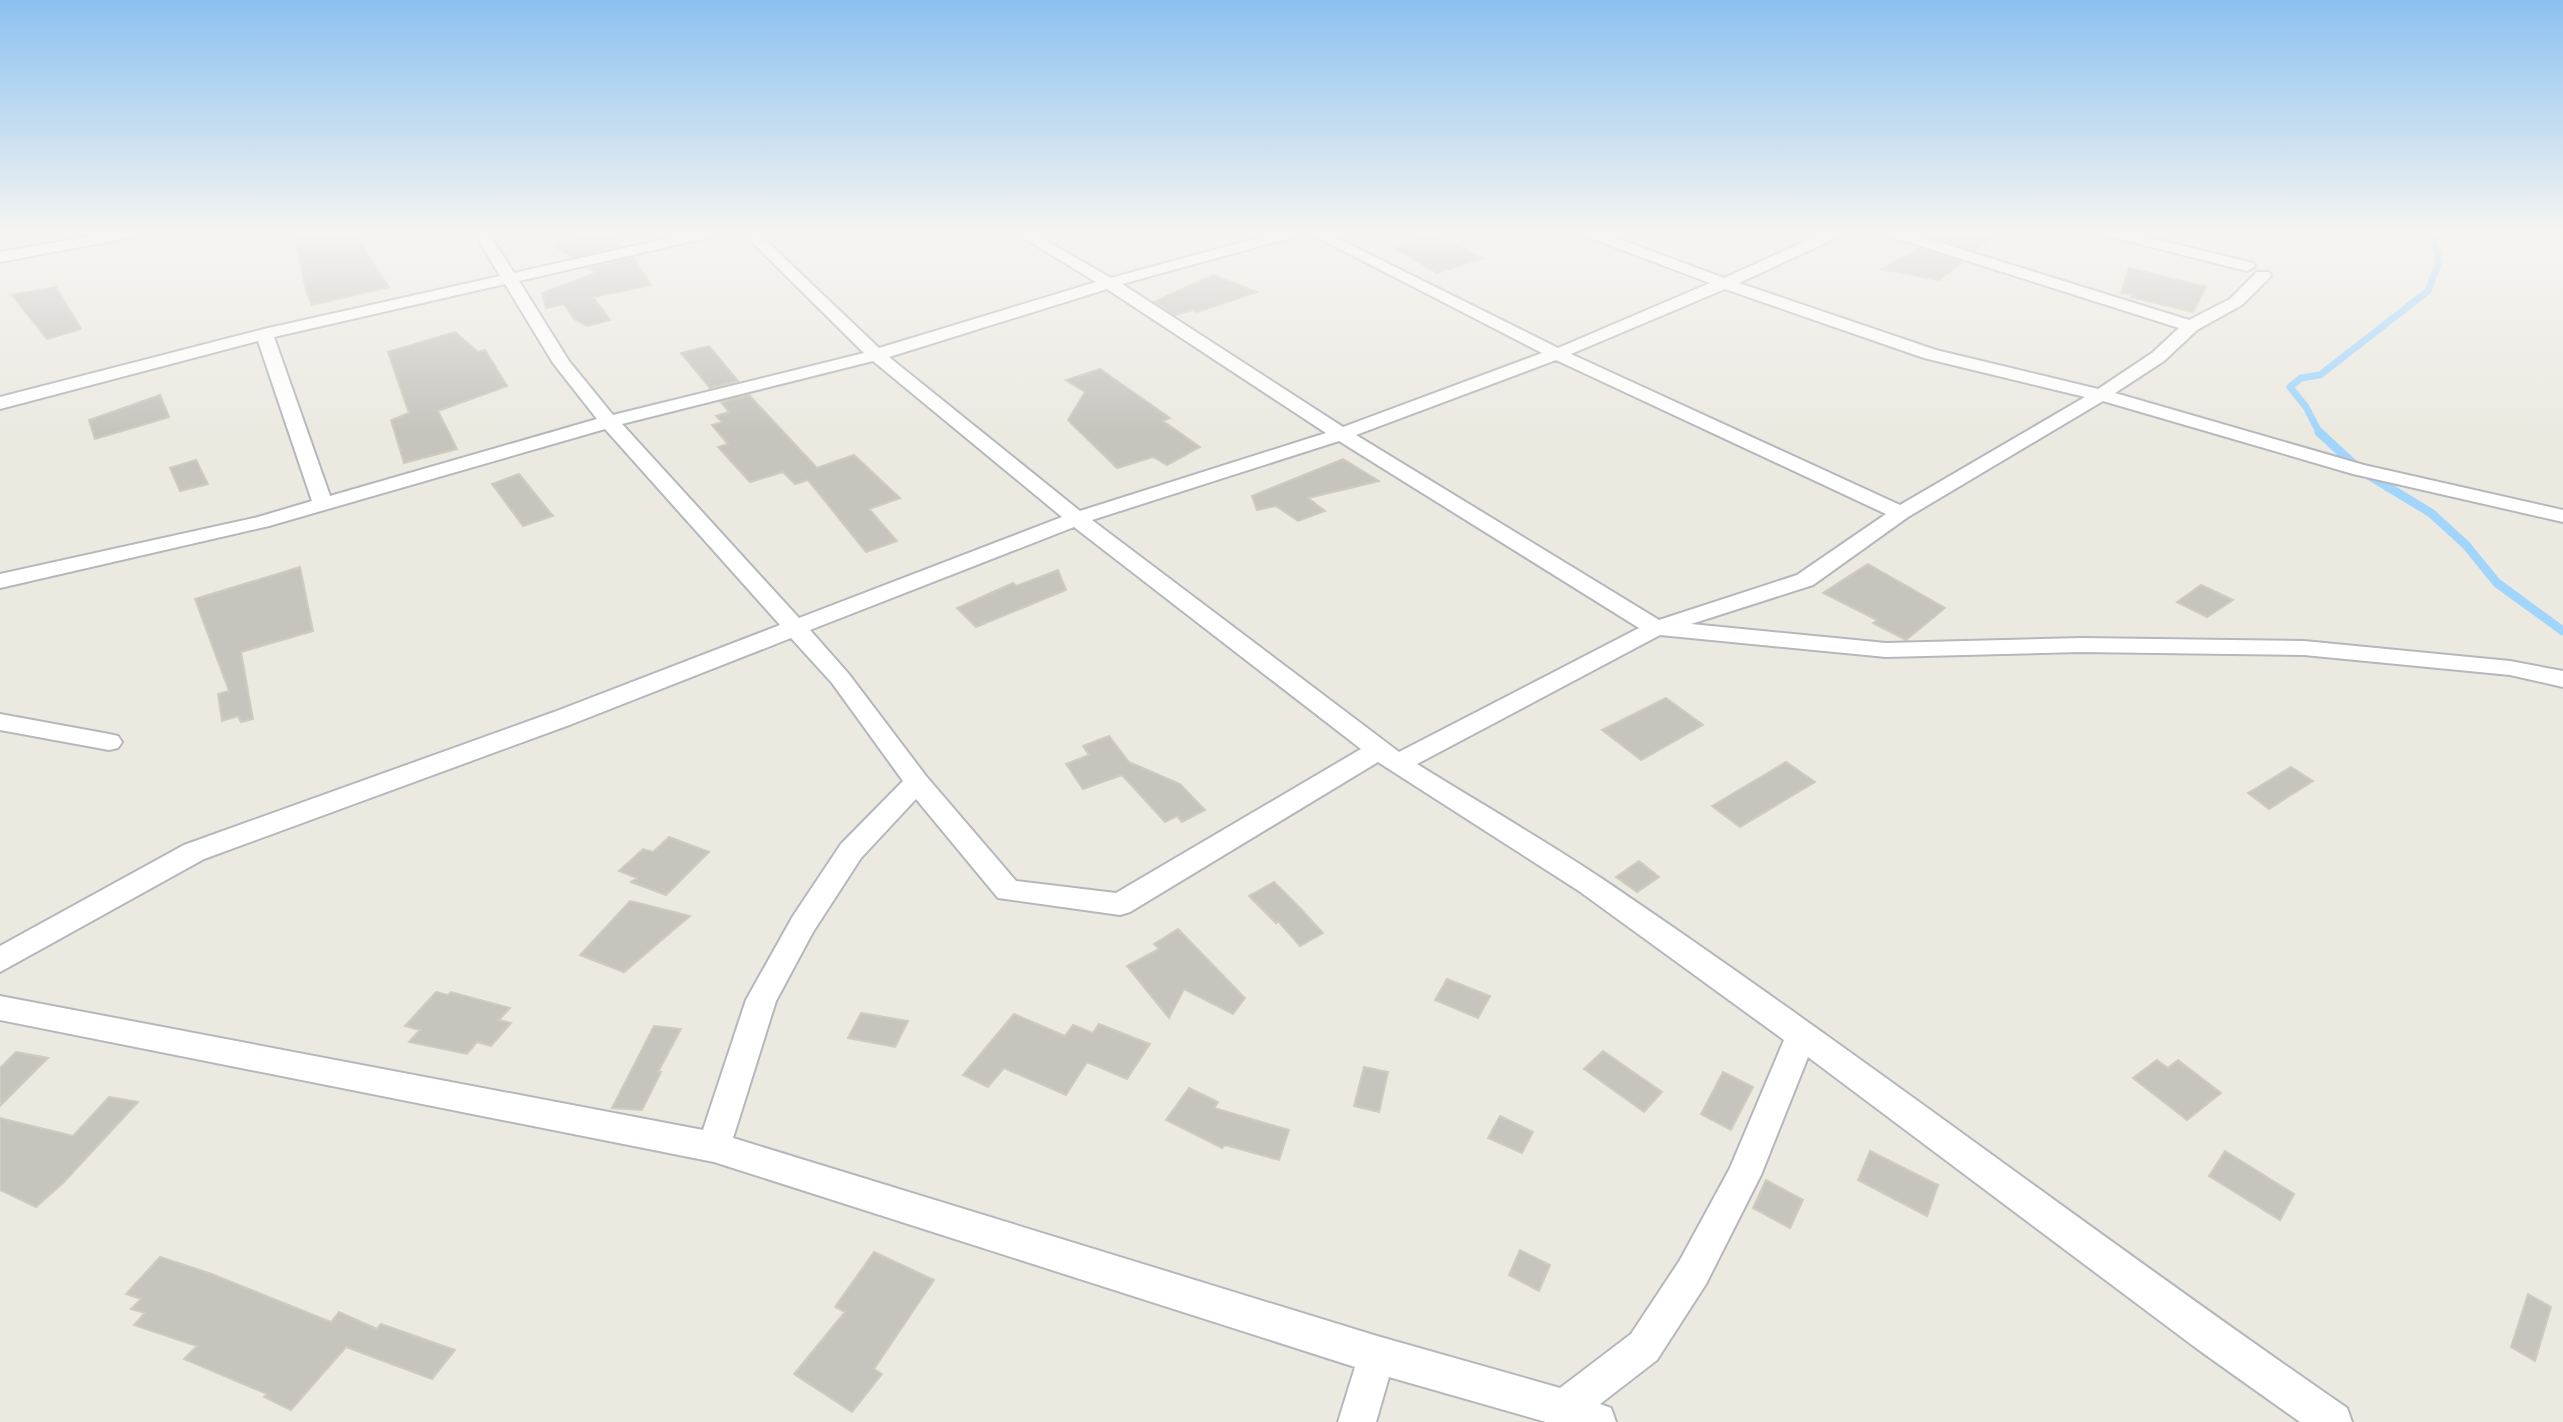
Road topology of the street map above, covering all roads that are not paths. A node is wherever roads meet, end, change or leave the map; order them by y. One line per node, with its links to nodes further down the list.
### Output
1 (418, 298): 12 (street)
2 (523, 298): 17 (street)
3 (818, 298): 14 (street)
4 (1059, 298): 14 (street)
5 (1133, 298): 18 (street)
6 (1446, 298): 13 (street)
7 (1684, 298): 13 (street)
8 (1768, 298): 15 (street)
9 (2103, 298): 11 (street)
10 (2238, 298): 11 (street)
11 (2191, 326): 15 (street)
12 (264, 334): 16 (street); 19 (street)
13 (1557, 354): 18 (street); 20 (street)
14 (876, 355): 17 (street); 22 (street)
15 (2101, 395): 20 (street); 21 (street)
16 (0, 403)
17 (608, 422): 19 (street); 24 (street)
18 (1341, 434): 22 (street); 25 (street)
19 (323, 505): 23 (street)
20 (1900, 513): 25 (street)
21 (2563, 516)
22 (1078, 519): 24 (street); 29 (street)
23 (0, 581)
24 (795, 627): 30 (street); 31 (street)
25 (1656, 628): 26 (street); 29 (street)
26 (2563, 679)
27 (0, 722): 28 (street)
28 (109, 742)
29 (1388, 757): 30 (street); 33 (street)
30 (917, 782): 34 (street)
31 (0, 960)
32 (0, 1009): 34 (street)
33 (1801, 1035): 36 (street); 39 (street)
34 (714, 1147): 35 (street)
35 (1377, 1355): 36 (street); 37 (street)
36 (1564, 1408): 38 (street)
37 (1357, 1422)
38 (1597, 1422)
39 (2333, 1422)

